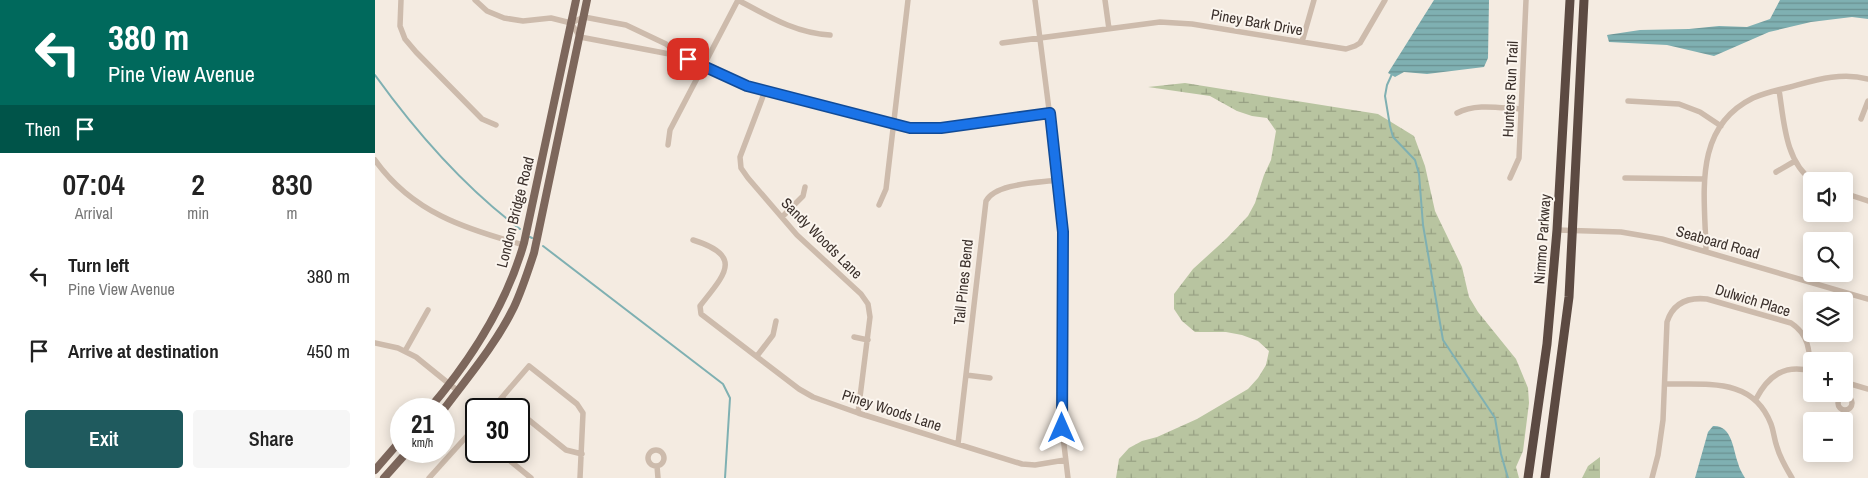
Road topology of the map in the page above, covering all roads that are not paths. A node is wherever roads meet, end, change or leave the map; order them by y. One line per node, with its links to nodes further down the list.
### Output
1 (401, 0): 34 (street)
2 (475, 0): 15 (street)
3 (576, 0): 15 (main road, London Bridge Road)
4 (587, 0): 14 (main road, London Bridge Road)
5 (738, 0): 17 (street); 23 (street)
6 (908, 0): 33 (street)
7 (1035, 0): 19 (street)
8 (1105, 0): 16 (street)
9 (1314, 0): 20 (street)
10 (1385, 0): 20 (street, Piney Bark Drive)
11 (1526, 0): 29 (street, Hunters Run Trail)
12 (1570, 0): 50 (highway, Nimmo Parkway)
13 (1584, 0): 51 (highway, Nimmo Parkway)
14 (584, 17): 15 (street); 18 (main road, London Bridge Road); 22 (street)
15 (571, 23): 18 (street); 53 (main road, London Bridge Road)
16 (1109, 29): 19 (street, Piney Bark Drive); 20 (street, Piney Bark Drive)
17 (830, 35)
18 (580, 37): 22 (street); 71 (main road, London Bridge Road)
19 (1040, 38): 21 (street, Piney Bark Drive); 30 (street)
20 (1302, 42)
21 (1002, 43)
22 (680, 56): 23 (street)
23 (702, 66): 26 (street); 36 (street)
24 (1868, 79): 25 (street)
25 (1779, 90): 35 (street); 38 (street)
26 (765, 91): 33 (street); 49 (street, Sandy Woods Lane)
27 (1628, 101): 35 (street)
28 (1868, 101): 32 (street)
29 (1521, 109): 31 (street); 41 (street, Hunters Run Trail)
30 (1050, 113): 33 (street); 44 (street)
31 (1457, 113)
32 (1861, 119)
33 (894, 124): 48 (street)
34 (496, 125)
35 (1721, 126): 43 (street)
36 (668, 146)
37 (375, 160): 53 (street)
38 (1795, 161): 39 (street); 40 (street)
39 (1776, 172)
40 (1803, 173)
41 (1510, 178)
42 (1625, 178): 43 (street)
43 (1704, 179): 54 (street)
44 (1058, 180): 65 (street, Tall Pines Bend); 82 (street)
45 (805, 187): 49 (street)
46 (1853, 196): 47 (street)
47 (1868, 201)
48 (879, 205)
49 (782, 217): 59 (street, Sandy Woods Lane)
50 (1557, 230): 51 (street, Seaboard Road); 93 (highway, Nimmo Parkway)
51 (1573, 231): 54 (street, Seaboard Road); 94 (highway, Nimmo Parkway)
52 (693, 240): 63 (street, Piney Woods Lane)
53 (524, 245): 68 (main road, London Bridge Road)
54 (1706, 251): 55 (street, Seaboard Road)
55 (1868, 299)
56 (428, 310): 61 (street)
57 (776, 321): 63 (street)
58 (854, 337): 59 (street)
59 (868, 340): 76 (street, Sandy Woods Lane)
60 (375, 343): 61 (street)
61 (405, 351): 68 (street)
62 (1809, 352): 67 (street, Dulwich Place)
63 (757, 356): 76 (street, Piney Woods Lane)
64 (1803, 370): 75 (street)
65 (965, 375): 66 (street); 79 (street, Tall Pines Bend)
66 (989, 378)
67 (1665, 384): 75 (street); 95 (street, Dulwich Place)
68 (449, 385): 71 (street); 72 (main road, London Bridge Road)
69 (1853, 385): 70 (street)
70 (1868, 389)
71 (458, 391): 73 (main road, London Bridge Road)
72 (438, 398)
73 (453, 398)
74 (502, 398): 81 (street)
75 (1755, 399): 96 (street)
76 (858, 413): 79 (street, Piney Woods Lane)
77 (530, 421): 81 (street)
78 (465, 440): 88 (street)
79 (958, 444): 82 (street, Piney Woods Lane)
80 (390, 453): 86 (main road)
81 (581, 454): 90 (street)
82 (1065, 460): 92 (street)
83 (397, 463): 87 (main road)
84 (513, 463): 89 (street)
85 (657, 466): 91 (street)
86 (375, 470)
87 (383, 478)
88 (429, 478)
89 (531, 478)
90 (580, 478)
91 (658, 478)
92 (1068, 478)
93 (1528, 478)
94 (1545, 478)
95 (1652, 478)
96 (1792, 478)

